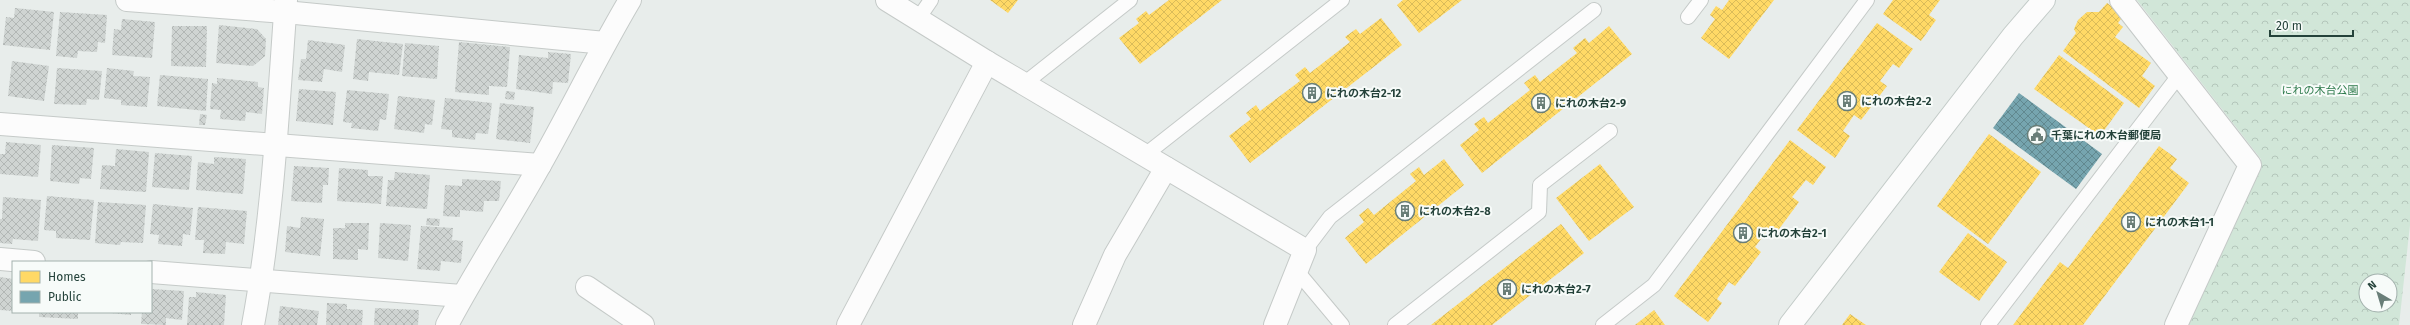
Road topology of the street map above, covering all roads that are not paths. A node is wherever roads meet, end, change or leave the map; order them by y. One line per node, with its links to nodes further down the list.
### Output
1 (127, 0): 11 (street)
2 (630, 0): 15 (street)
3 (887, 0): 13 (street)
4 (931, 0): 13 (lane)
5 (1130, 0): 18 (lane)
6 (1342, 0): 22 (lane)
7 (1701, 0): 14 (lane)
8 (1868, 0): 41 (lane)
9 (2044, 0): 42 (street)
10 (2122, 0): 17 (street)
11 (286, 6): 15 (street); 21 (street)
12 (1594, 10): 25 (lane)
13 (918, 18): 16 (street)
14 (1688, 18)
15 (605, 42): 23 (street)
16 (987, 62): 18 (street); 36 (street)
17 (2180, 74): 43 (lane); 44 (street)
18 (1025, 83): 22 (street)
19 (0, 124): 21 (street)
20 (1610, 131): 40 (lane)
21 (276, 146): 23 (street); 30 (street)
22 (1145, 155): 24 (street)
23 (540, 165): 32 (street)
24 (1166, 168): 25 (street); 37 (street)
25 (1305, 250): 28 (street)
26 (0, 259): 27 (street)
27 (23, 261)
28 (1296, 270): 38 (street); 39 (lane)
29 (152, 272): 30 (street)
30 (261, 281): 32 (street); 33 (street)
31 (587, 287): 35 (street)
32 (462, 296): 34 (street)
33 (253, 325)
34 (447, 325)
35 (643, 325)
36 (848, 325)
37 (1084, 325)
38 (1275, 325)
39 (1342, 325)
40 (1395, 325)
41 (1603, 325)
42 (1790, 325)
43 (1988, 325)
44 (2176, 325)

